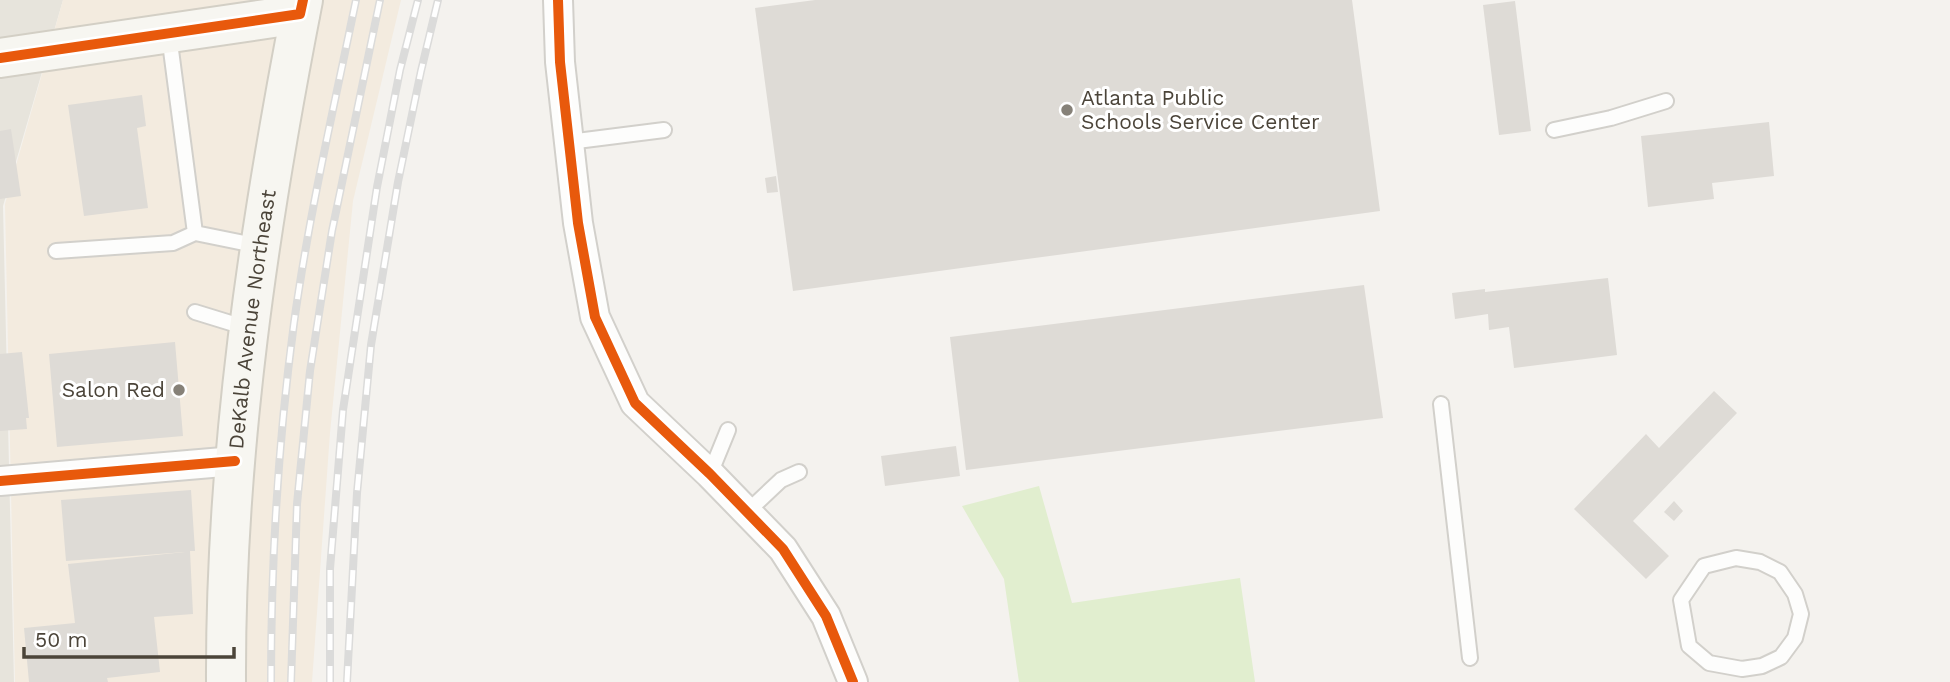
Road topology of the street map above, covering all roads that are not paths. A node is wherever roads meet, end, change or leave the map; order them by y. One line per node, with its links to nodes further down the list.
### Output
1 (558, 0): 8 (street)
2 (301, 7): 3 (main road); 10 (main road, DeKalb Avenue Northeast)
3 (169, 34): 4 (main road); 9 (lane)
4 (0, 58)
5 (1667, 101): 7 (lane)
6 (664, 130): 8 (lane)
7 (1554, 130)
8 (569, 142): 18 (street)
9 (195, 233): 10 (lane); 11 (lane)
10 (259, 246): 13 (main road, DeKalb Avenue Northeast)
11 (57, 251)
12 (195, 312): 13 (lane)
13 (248, 329): 16 (main road, DeKalb Avenue Northeast)
14 (1441, 404): 21 (lane)
15 (728, 430): 18 (lane)
16 (235, 461): 19 (street); 23 (main road, DeKalb Avenue Northeast)
17 (799, 472): 20 (lane)
18 (710, 474): 20 (street)
19 (0, 481)
20 (747, 512): 24 (street)
21 (1470, 658)
22 (1742, 676): 22 (lane)
23 (226, 682)
24 (853, 682)

